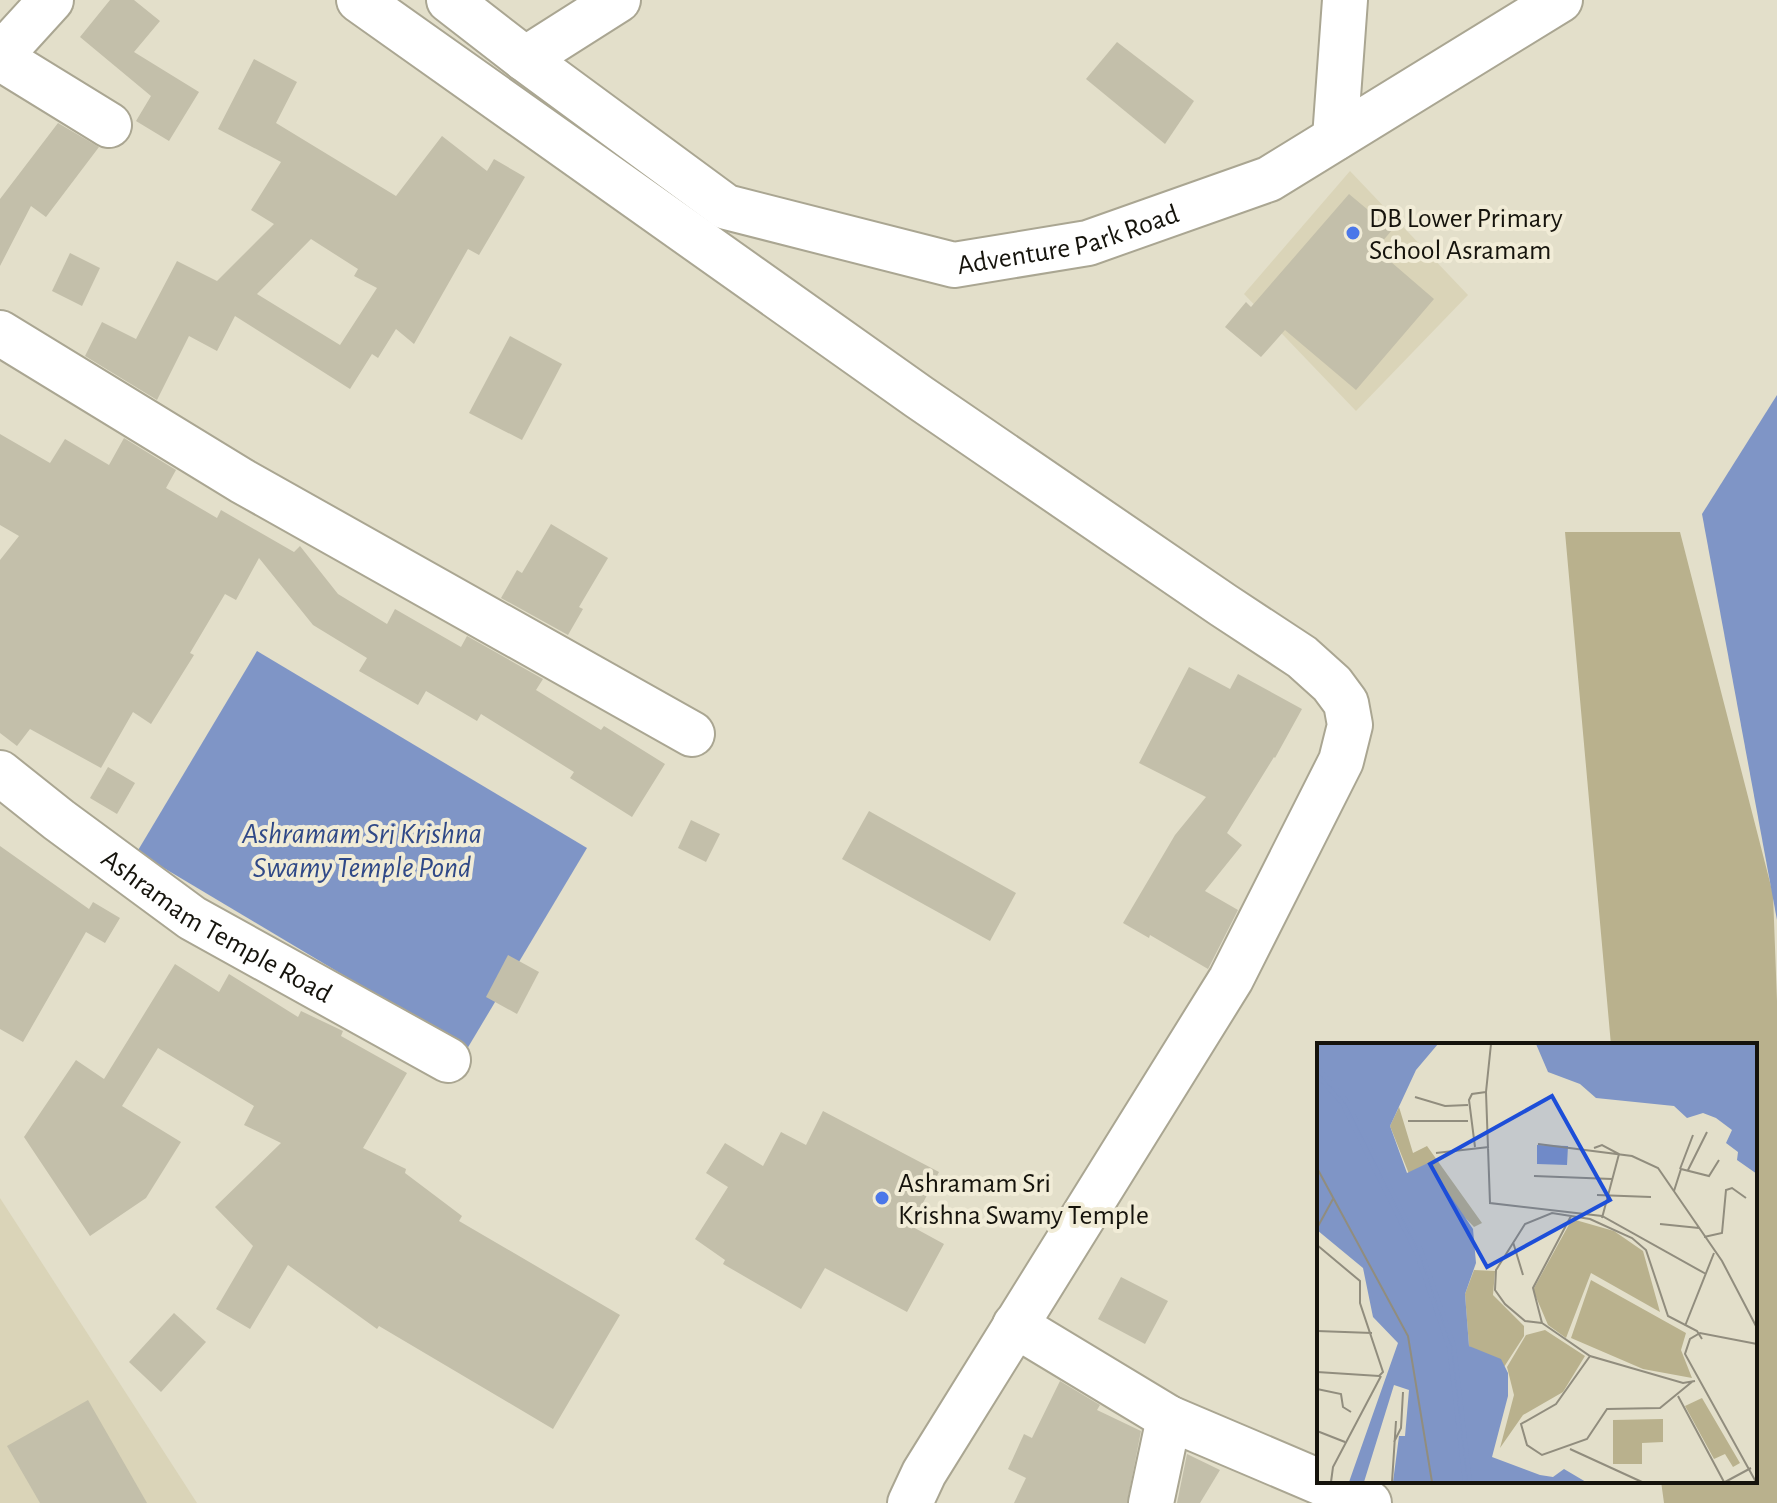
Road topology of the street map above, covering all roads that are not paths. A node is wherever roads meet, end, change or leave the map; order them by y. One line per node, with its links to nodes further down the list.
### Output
1 (51, 0): 7 (street)
2 (359, 0): 15 (street)
3 (449, 0): 8 (street, Adventure Park Road)
4 (618, 0): 8 (street)
5 (1345, 0): 10 (street)
6 (1560, 0): 10 (street, Adventure Park Road)
7 (0, 57): 9 (street)
8 (525, 59): 10 (street, Adventure Park Road)
9 (109, 125)
10 (1335, 138)
11 (0, 333): 12 (street)
12 (692, 734)
13 (0, 773): 14 (street, Ashramam Temple Road)
14 (448, 1060)
15 (1015, 1325): 16 (street); 19 (street)
16 (1169, 1418): 17 (street); 20 (street)
17 (1317, 1481)
18 (1322, 1483): 21 (street)
19 (910, 1503)
20 (1151, 1503)
21 (1369, 1503)

